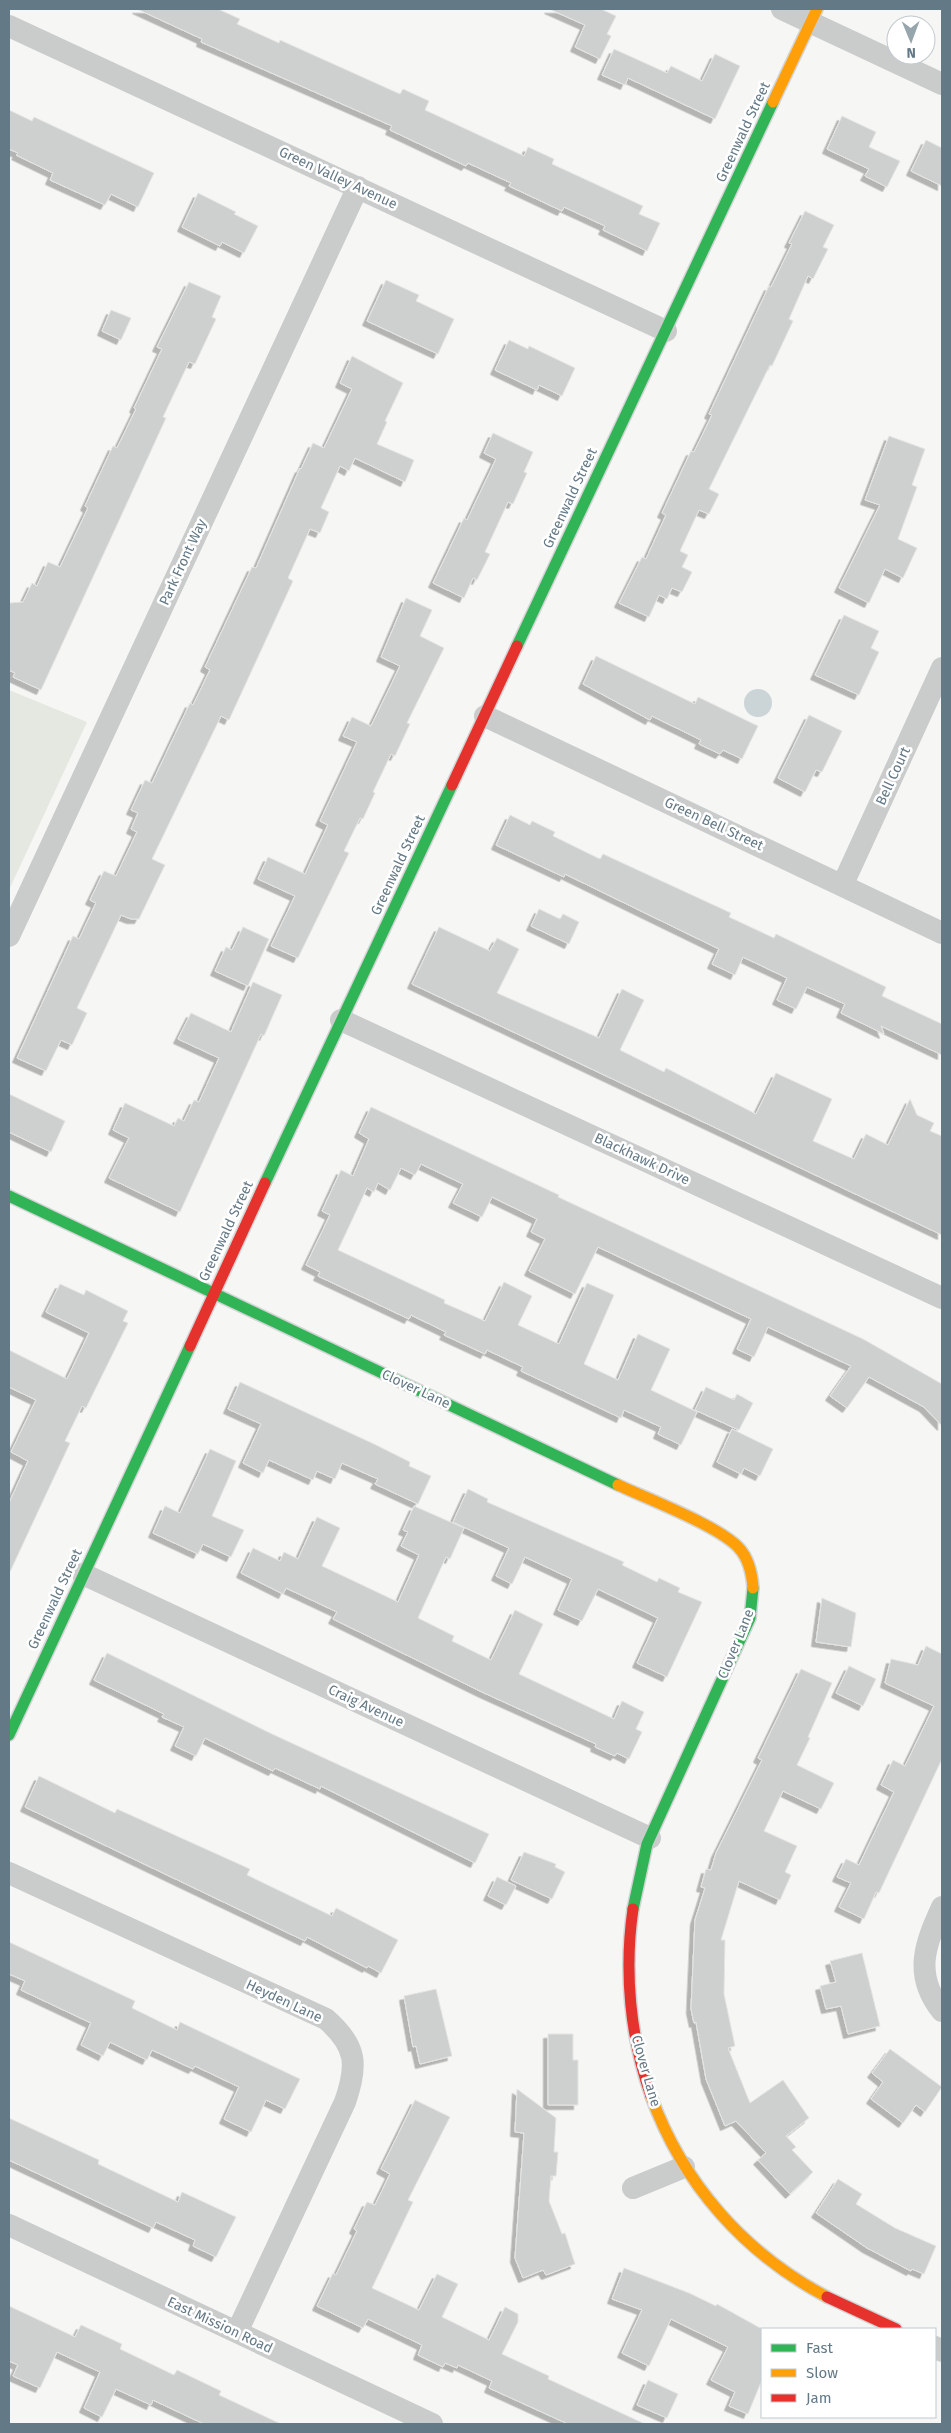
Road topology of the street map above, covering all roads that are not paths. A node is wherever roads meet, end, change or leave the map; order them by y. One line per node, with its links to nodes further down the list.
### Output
1 (782, 9): 2 (street)
2 (814, 16): 4 (street); 6 (street, Greenwald Street)
3 (9, 26): 5 (street, Green Valley Avenue)
4 (942, 84)
5 (358, 187): 6 (street, Green Valley Avenue); 11 (street, Park Front Way)
6 (666, 331): 8 (street, Greenwald Street)
7 (942, 668): 9 (street, Bell Court)
8 (485, 716): 9 (street, Green Bell Street); 12 (street, Greenwald Street)
9 (843, 884): 10 (street, Green Bell Street)
10 (942, 934)
11 (9, 936)
12 (341, 1020): 14 (street, Greenwald Street); 15 (street, Blackhawk Drive)
13 (9, 1196): 14 (street, Clover Lane)
14 (214, 1294): 16 (street, Greenwald Street); 18 (street, Clover Lane)
15 (942, 1298)
16 (83, 1574): 17 (street, Greenwald Street); 18 (street, Craig Avenue)
17 (9, 1735)
18 (650, 1838): 22 (street, Clover Lane)
19 (9, 1873): 26 (street, Heyden Lane)
20 (942, 1907): 21 (street)
21 (942, 2011)
22 (684, 2168): 23 (street); 25 (street, Clover Lane)
23 (633, 2188)
24 (9, 2225): 26 (street, East Mission Road)
25 (894, 2328)
26 (236, 2332): 27 (street, East Mission Road)
27 (432, 2424)

